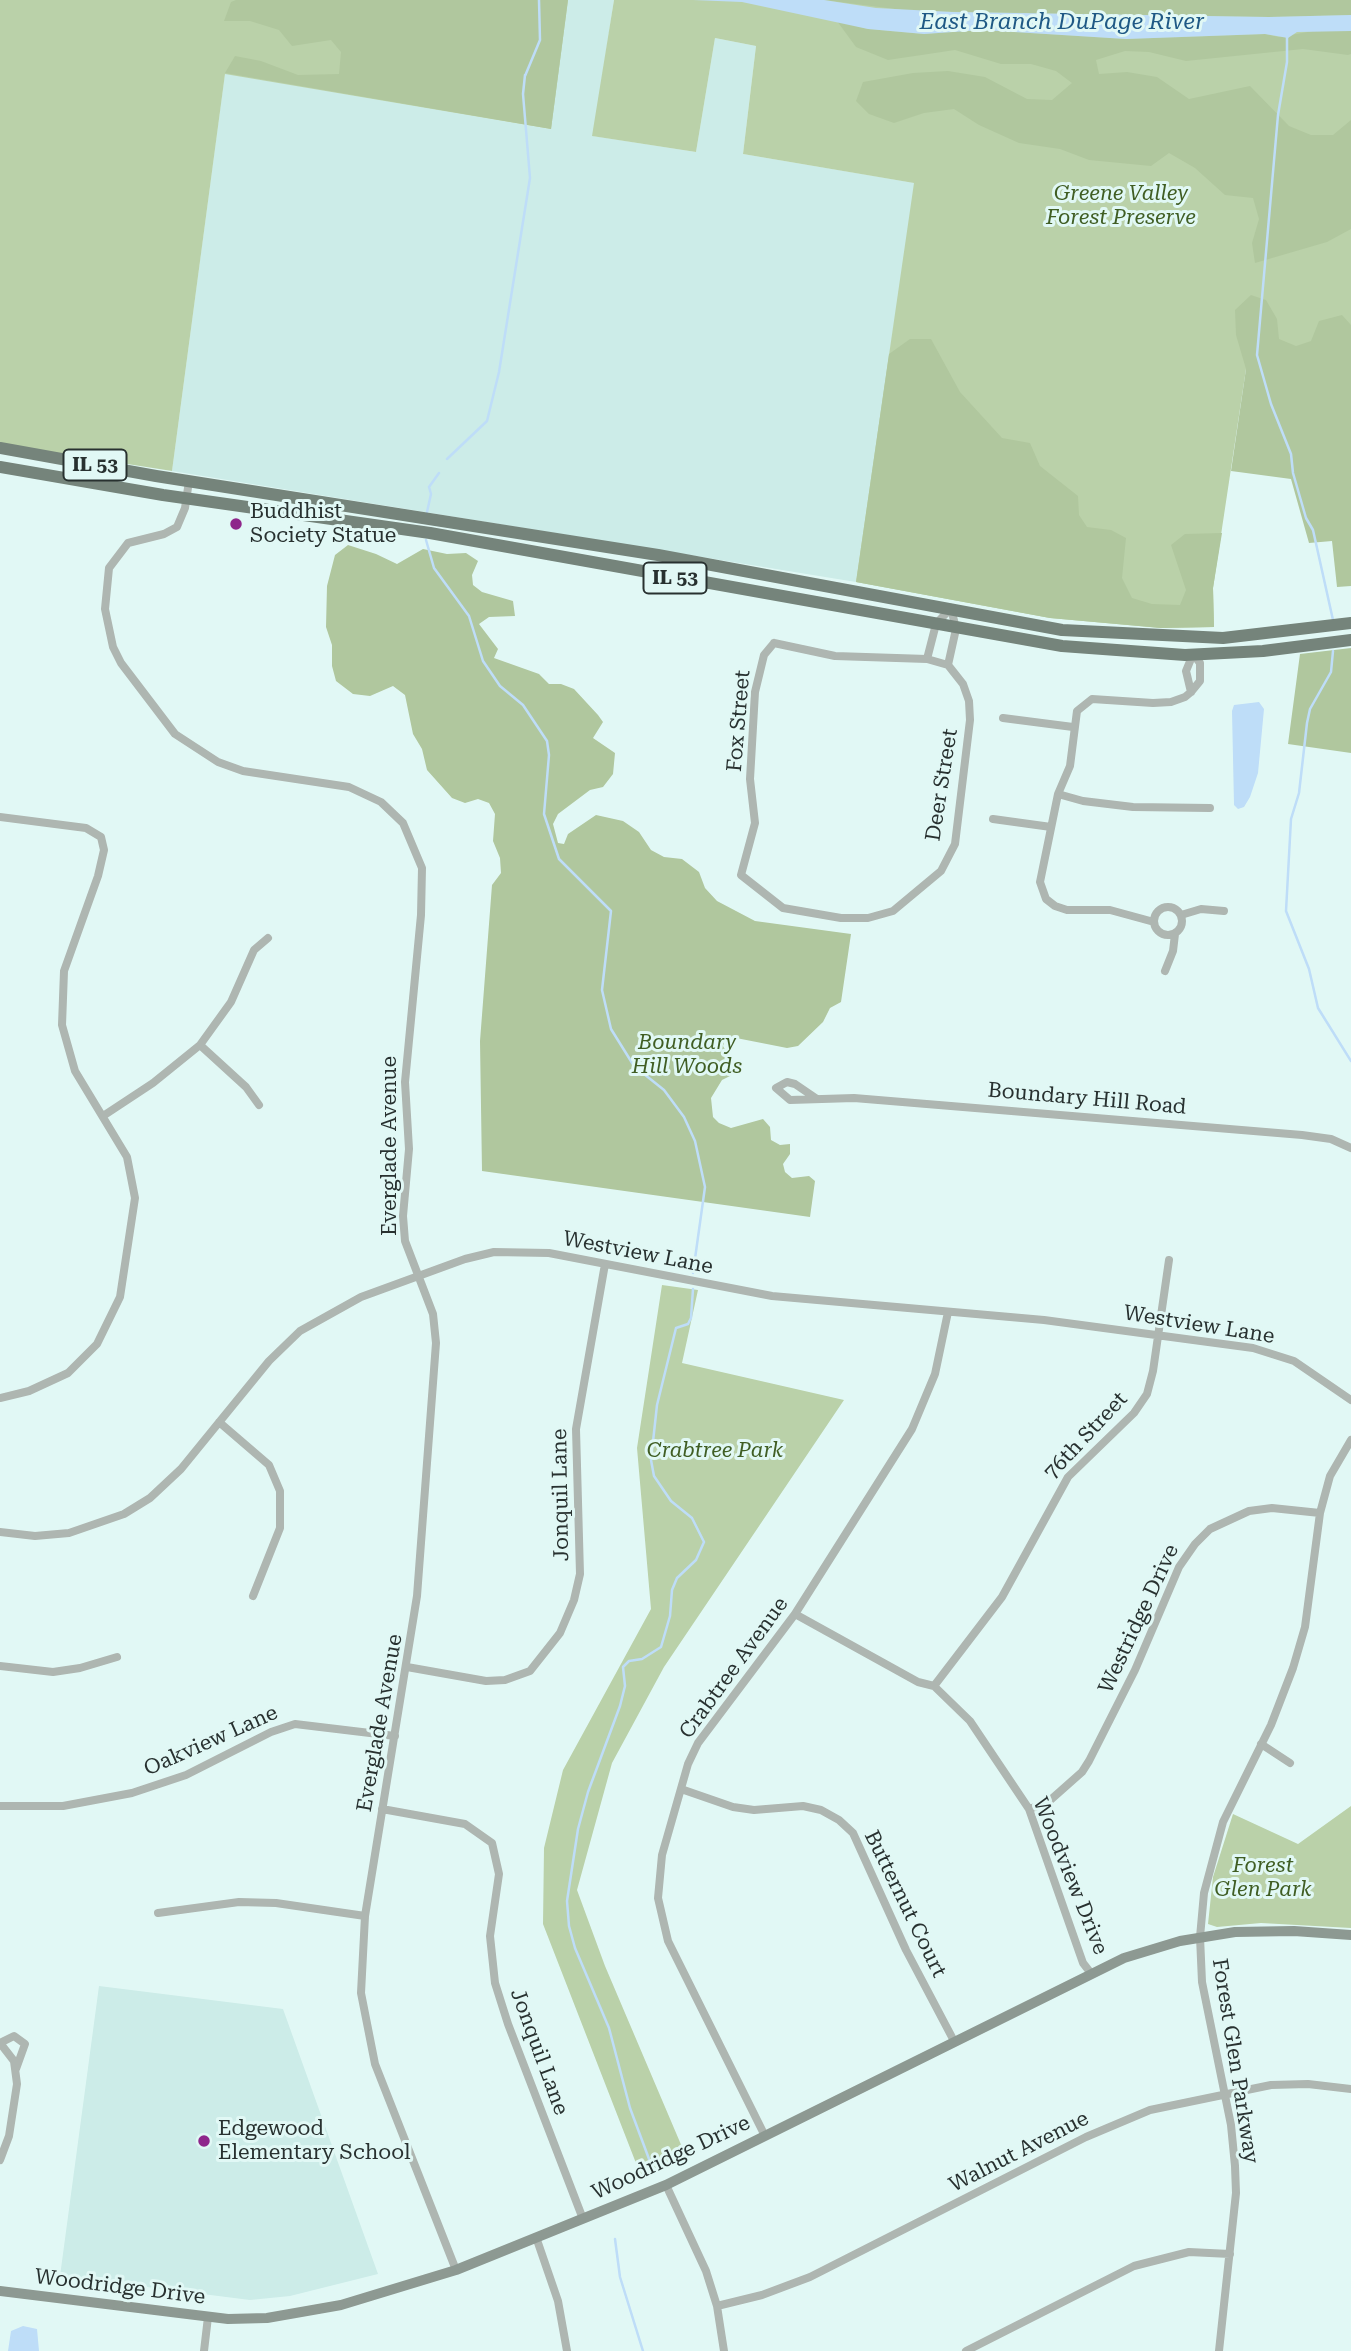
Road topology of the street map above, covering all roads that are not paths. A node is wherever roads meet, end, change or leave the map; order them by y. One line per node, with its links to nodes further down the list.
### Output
1 (0, 448): 3 (main road, IL 53)
2 (0, 467): 4 (main road, IL 53)
3 (189, 481): 4 (street, Everglade Avenue); 5 (main road, IL 53)
4 (186, 499): 7 (main road, IL 53); 35 (street, Everglade Avenue)
5 (951, 608): 6 (main road, IL 53); 7 (street); 8 (street)
6 (1351, 623)
7 (936, 624): 8 (main road, IL 53); 11 (street)
8 (956, 629): 10 (main road, IL 53); 12 (street)
9 (1351, 640): 10 (main road, IL 53)
10 (1194, 654): 13 (street); 13 (street)
11 (928, 659): 12 (street); 21 (street, Fox Street)
12 (948, 665): 21 (street, Deer Street)
13 (1191, 692): 15 (street)
14 (1003, 718): 15 (street)
15 (1073, 727): 16 (street)
16 (1058, 794): 17 (street); 20 (street)
17 (1210, 808)
18 (0, 817): 31 (street)
19 (993, 819): 20 (street)
20 (1051, 827): 24 (street)
21 (741, 875)
22 (1224, 911): 23 (street)
23 (1181, 915): 24 (street); 25 (street)
24 (1154, 922): 25 (street)
25 (1175, 934): 27 (street)
26 (268, 938): 28 (street)
27 (1165, 971)
28 (200, 1045): 30 (street); 31 (street)
29 (817, 1099): 32 (street, Boundary Hill Road)
30 (259, 1105)
31 (103, 1116): 38 (street)
32 (1351, 1148)
33 (1169, 1260): 37 (street, 76th Street)
34 (605, 1264): 35 (street, Westview Lane); 36 (street, Westview Lane); 48 (street, Jonquil Lane)
35 (418, 1276): 40 (street, Westview Lane); 48 (street, Everglade Avenue)
36 (948, 1312): 37 (street, Westview Lane); 45 (street, Crabtree Avenue)
37 (1158, 1335): 39 (street, Westview Lane); 49 (street, 76th Street)
38 (0, 1398)
39 (1351, 1400)
40 (219, 1422): 43 (street, Westview Lane); 44 (street)
41 (1351, 1440): 42 (street, Forest Glen Parkway)
42 (1320, 1513): 51 (street, Forest Glen Parkway); 56 (street, Westridge Drive)
43 (0, 1532)
44 (253, 1596)
45 (795, 1614): 49 (street, Woodview Drive); 53 (street, Crabtree Avenue)
46 (117, 1657): 47 (street)
47 (0, 1666)
48 (407, 1667): 50 (street, Everglade Avenue)
49 (934, 1686): 56 (street, Woodview Drive)
50 (395, 1736): 54 (street, Oakview Lane); 55 (street, Everglade Avenue)
51 (1261, 1744): 52 (street); 61 (street, Forest Glen Parkway)
52 (1290, 1763)
53 (681, 1789): 64 (street, Butternut Court); 69 (street, Crabtree Avenue)
54 (0, 1806)
55 (382, 1809): 58 (street, Everglade Avenue); 72 (street, Jonquil Lane)
56 (1029, 1809): 63 (street, Woodview Drive)
57 (158, 1913): 58 (street)
58 (365, 1916): 75 (street, Everglade Avenue)
59 (1332, 1935): 60 (street, Woodridge Drive); 61 (street, Woodridge Drive); 62 (street, Woodridge Drive)
60 (1351, 1935)
61 (1200, 1937): 63 (street, Woodridge Drive); 68 (street, Forest Glen Parkway)
62 (1351, 1942)
63 (1090, 1972): 64 (street, Woodridge Drive)
64 (954, 2041): 69 (street, Woodridge Drive)
65 (0, 2043): 66 (street); 66 (street)
66 (16, 2069): 70 (street)
67 (1351, 2088): 68 (street, Walnut Avenue)
68 (1224, 2094): 74 (street, Forest Glen Parkway); 77 (street, Walnut Avenue)
69 (765, 2136): 71 (street, Woodridge Drive)
70 (0, 2160)
71 (666, 2185): 72 (street, Woodridge Drive); 77 (street)
72 (583, 2218): 73 (street, Woodridge Drive)
73 (536, 2237): 75 (street, Woodridge Drive); 80 (street)
74 (1230, 2254): 82 (street); 83 (street, Forest Glen Parkway)
75 (456, 2270): 78 (street, Woodridge Drive)
76 (0, 2291): 78 (street, Woodridge Drive)
77 (717, 2306): 81 (street)
78 (208, 2317): 79 (street)
79 (204, 2351)
80 (567, 2351)
81 (724, 2351)
82 (966, 2351)
83 (1219, 2351)

